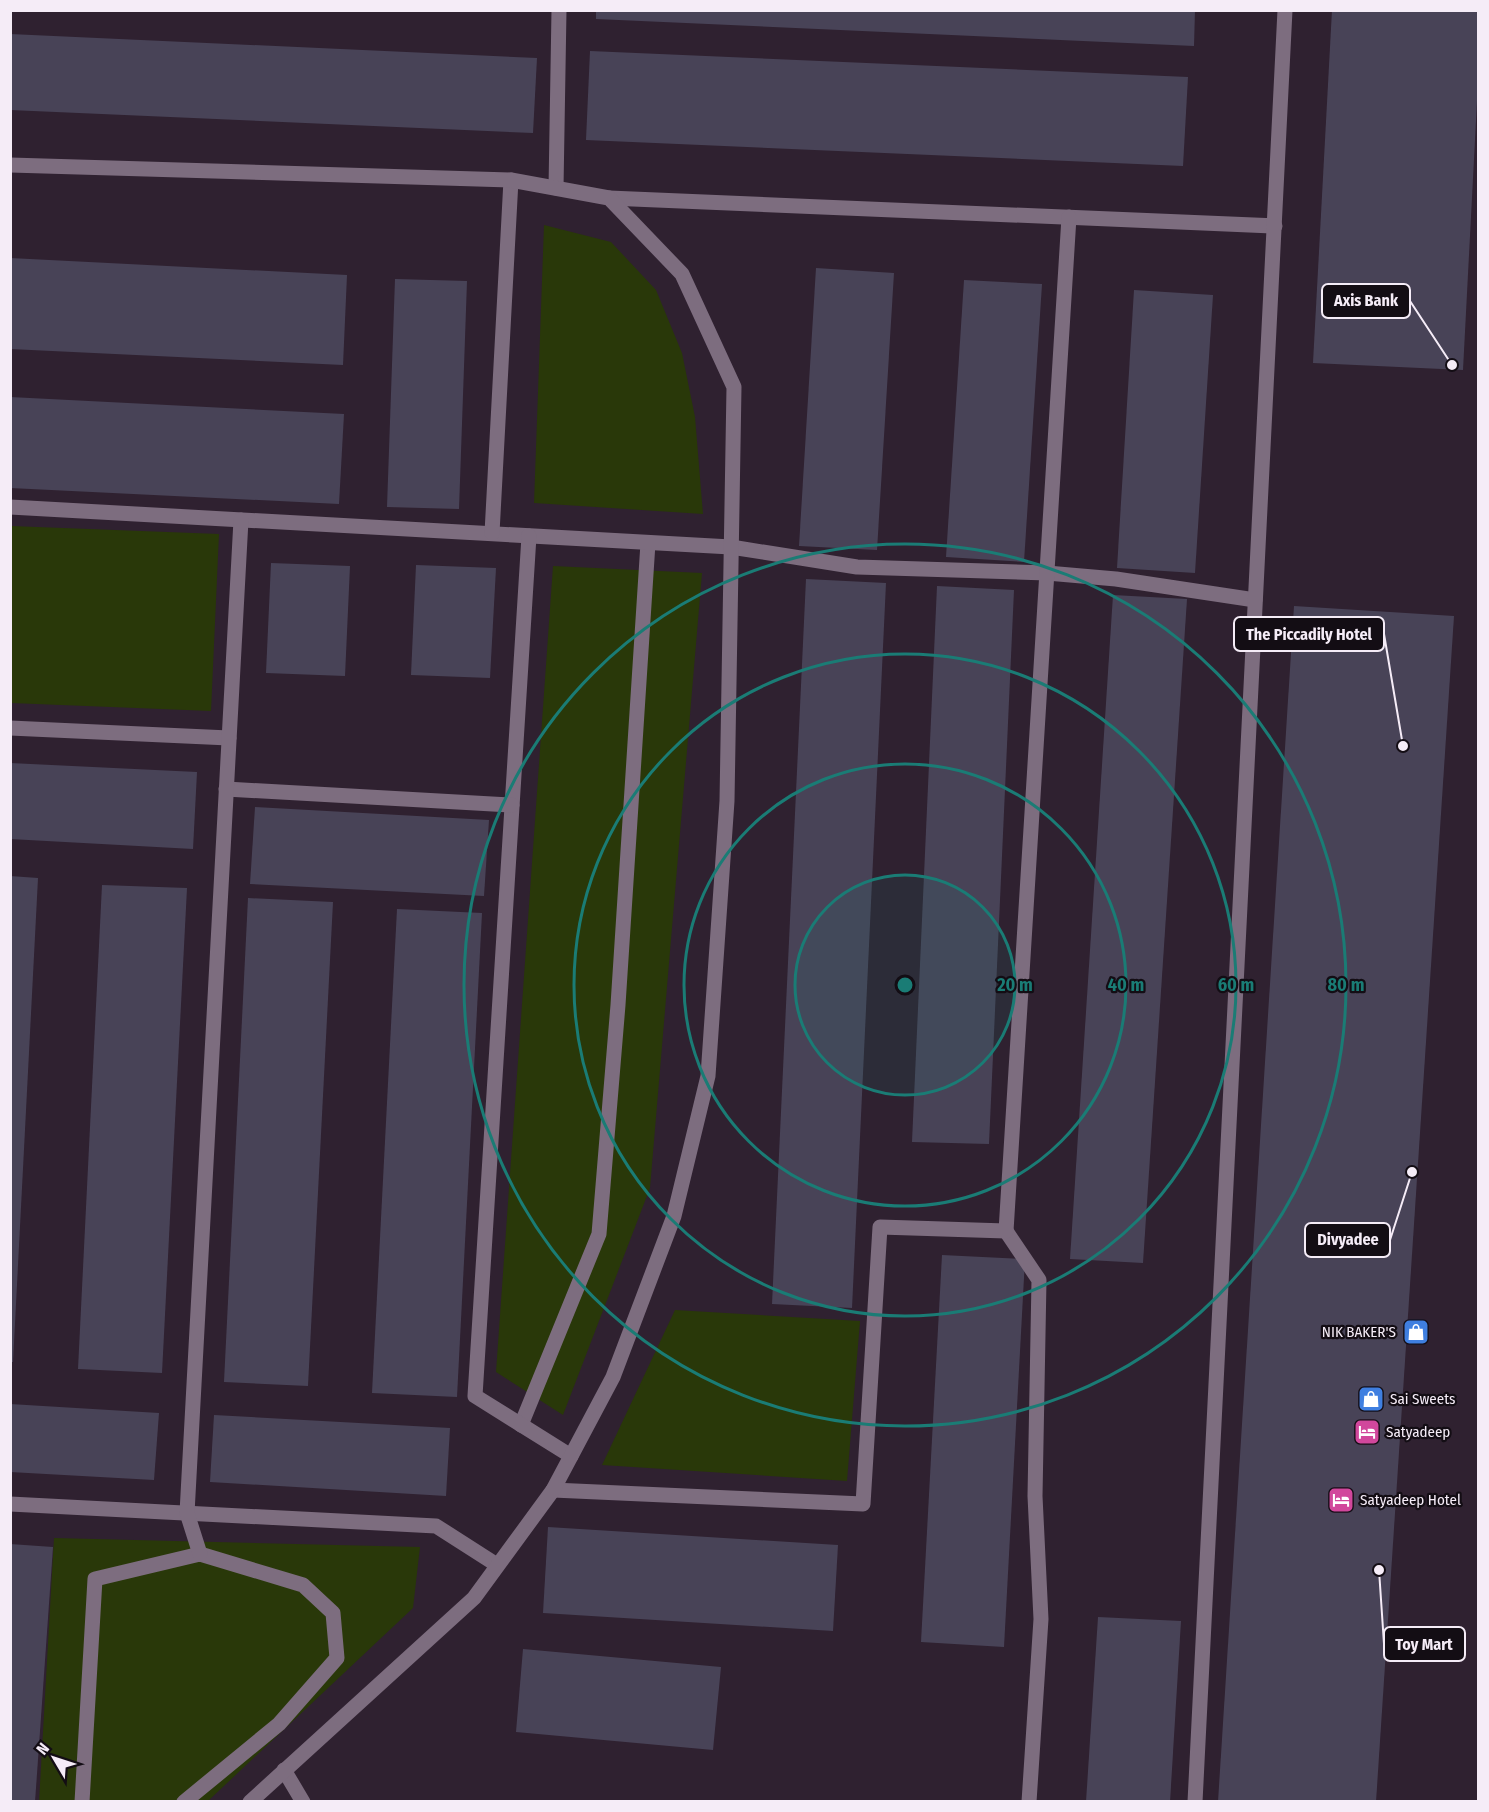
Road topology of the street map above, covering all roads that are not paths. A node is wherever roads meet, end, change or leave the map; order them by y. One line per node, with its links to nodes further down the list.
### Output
1 (559, 10): 5 (street)
2 (1285, 10): 8 (street)
3 (10, 165): 4 (street)
4 (511, 180): 5 (street); 11 (street)
5 (556, 188): 6 (street)
6 (609, 198): 7 (street); 14 (street)
7 (1069, 217): 8 (street); 15 (street)
8 (1275, 226): 16 (street)
9 (10, 507): 10 (street)
10 (241, 520): 11 (street); 18 (street)
11 (492, 534): 12 (street)
12 (529, 536): 13 (street); 20 (street)
13 (648, 543): 14 (street); 22 (street)
14 (731, 547): 15 (street); 23 (street)
15 (1047, 573): 16 (street); 21 (street)
16 (1256, 600): 35 (street)
17 (10, 728): 18 (street)
18 (229, 738): 19 (street)
19 (226, 789): 20 (street); 26 (street)
20 (512, 805): 22 (street)
21 (1006, 1231): 24 (street); 34 (street)
22 (520, 1425): 23 (street)
23 (571, 1456): 24 (street)
24 (553, 1490): 28 (street)
25 (10, 1504): 26 (street)
26 (187, 1513): 27 (street); 28 (street)
27 (200, 1554): 30 (street); 31 (street)
28 (497, 1565): 29 (street)
29 (284, 1770): 32 (street); 33 (street)
30 (82, 1802)
31 (184, 1802)
32 (250, 1802)
33 (303, 1802)
34 (1029, 1802)
35 (1195, 1802)

